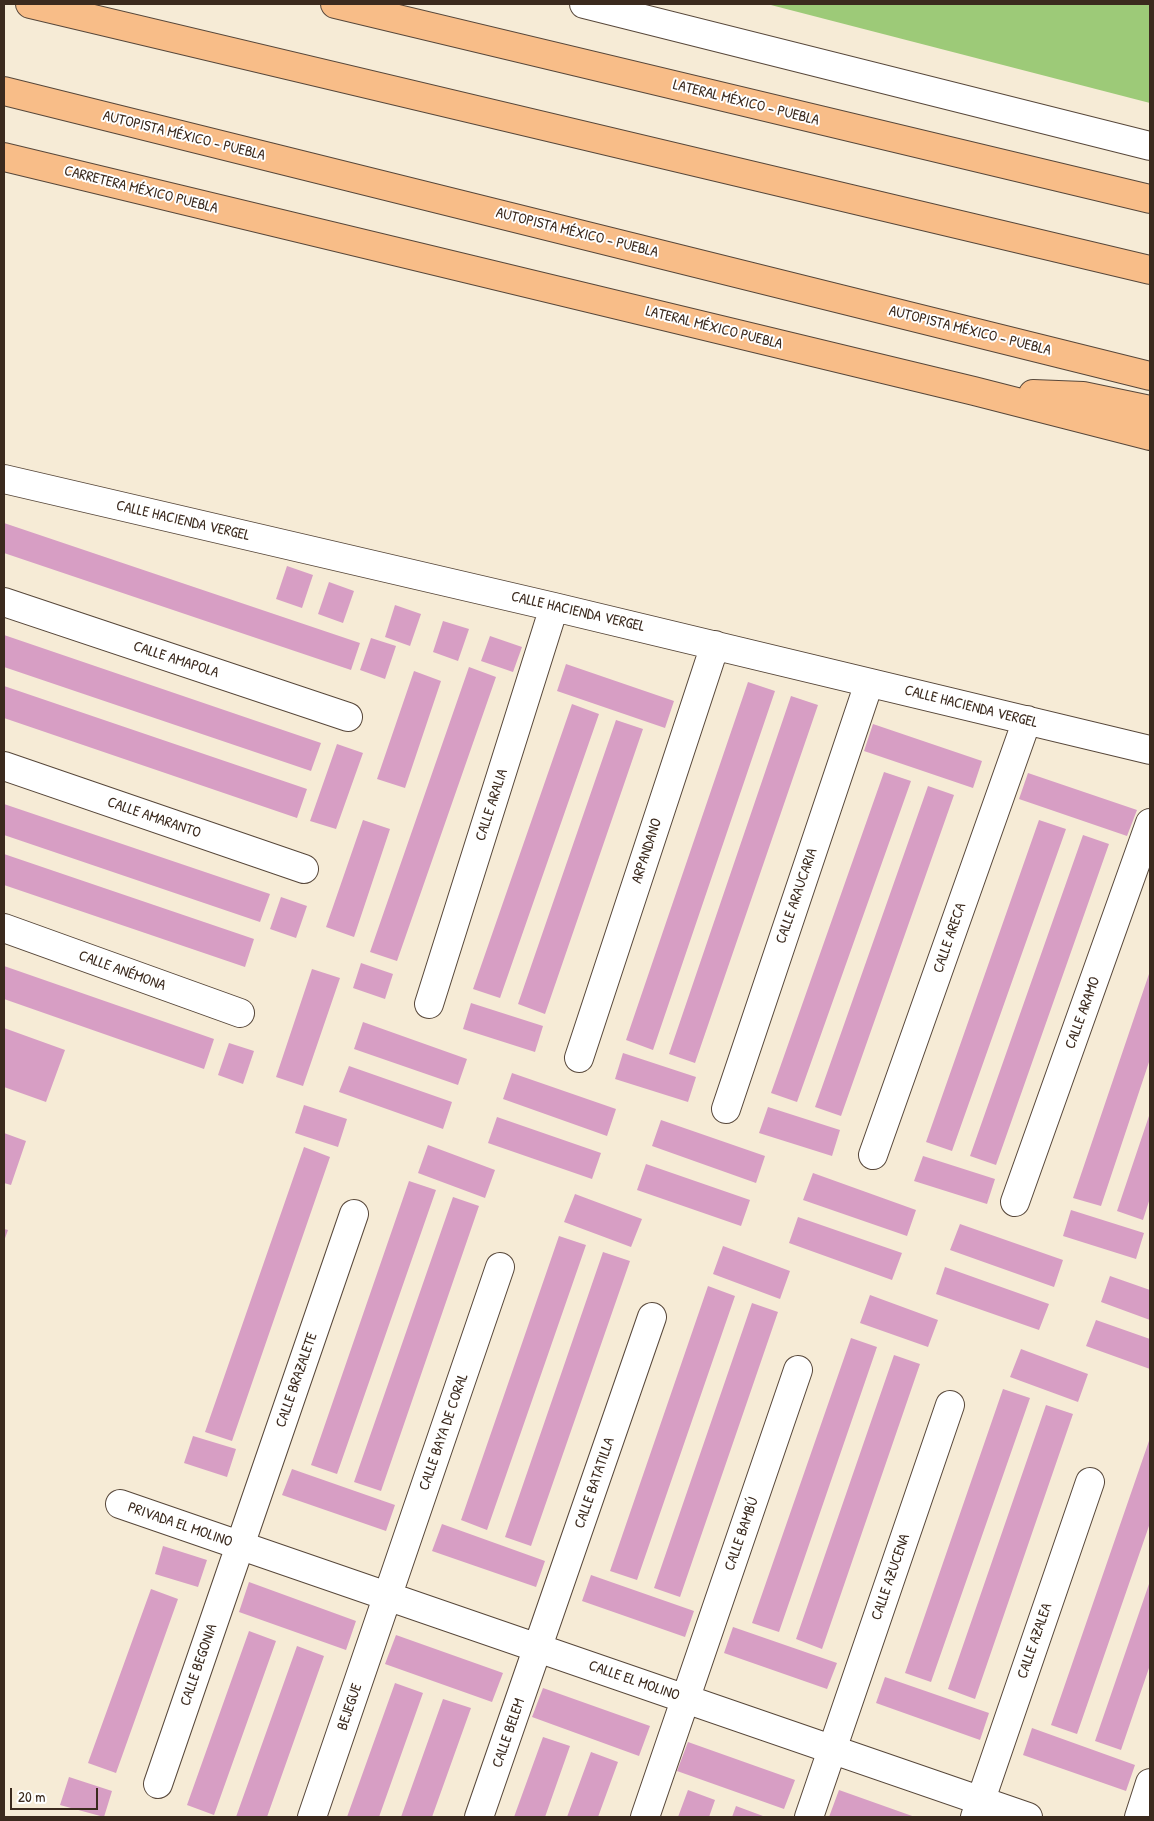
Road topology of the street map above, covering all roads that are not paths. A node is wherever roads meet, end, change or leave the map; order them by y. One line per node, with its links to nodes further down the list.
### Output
1 (30, 4): 9 (highway)
2 (338, 4): 7 (highway, LATERAL MÉXICO - PUEBLA)
3 (584, 4): 5 (street)
4 (4, 91): 10 (highway, AUTOPISTA MÉXICO - PUEBLA)
5 (1150, 146)
6 (4, 157): 8 (highway, CARRETERA MÉXICO PUEBLA)
7 (1150, 199)
8 (277, 223): 11 (highway, LATERAL MÉXICO PUEBLA)
9 (1150, 270)
10 (1150, 376)
11 (974, 391): 12 (highway); 13 (highway, LATERAL MÉXICO PUEBLA)
12 (1150, 410)
13 (1150, 436)
14 (4, 479): 16 (street, CALLE HACIENDA VERGEL)
15 (4, 602): 19 (street, CALLE AMAPOLA)
16 (554, 606): 17 (street, CALLE HACIENDA VERGEL); 26 (street, CALLE ARALIA)
17 (715, 645): 18 (street, CALLE HACIENDA VERGEL); 28 (street, ARPANDANO)
18 (869, 683): 20 (street, CALLE HACIENDA VERGEL); 29 (street, CALLE ARAUCARIA)
19 (348, 717)
20 (1026, 720): 21 (street, CALLE HACIENDA VERGEL); 30 (street, CALLE ARECA)
21 (1150, 750)
22 (4, 766): 24 (street, CALLE AMARANTO)
23 (1150, 823): 31 (street, CALLE ARAMO)
24 (304, 869)
25 (4, 928): 27 (street, CALLE ANÉMONA)
26 (429, 1004)
27 (240, 1013)
28 (579, 1058)
29 (726, 1109)
30 (873, 1155)
31 (1015, 1202)
32 (354, 1214): 39 (street, CALLE BRAZALETE)
33 (500, 1267): 40 (street, CALLE BAYA DE CORAL)
34 (652, 1317): 41 (street, CALLE BATATILLA)
35 (798, 1370): 42 (street, CALLE BAMBÚ)
36 (950, 1405): 43 (street, CALLE AZUCENA)
37 (1090, 1482): 46 (street, CALLE AZALEA)
38 (120, 1504): 39 (street, PRIVADA EL MOLINO)
39 (239, 1546): 40 (street, CALLE EL MOLINO); 45 (street, CALLE BEGONIA)
40 (388, 1598): 41 (street, CALLE EL MOLINO); 47 (street, BEJEGUE)
41 (538, 1649): 42 (street, CALLE EL MOLINO); 48 (street, CALLE BELEM)
42 (686, 1698): 43 (street, CALLE EL MOLINO); 49 (street, CALLE BAMBÚ)
43 (832, 1749): 46 (street, CALLE EL MOLINO); 50 (street, CALLE AZUCENA)
44 (1150, 1783): 52 (street)
45 (158, 1784)
46 (978, 1809): 51 (street, CALLE EL MOLINO)
47 (312, 1817)
48 (479, 1817)
49 (645, 1817)
50 (809, 1817)
51 (1028, 1817)
52 (1139, 1817)

